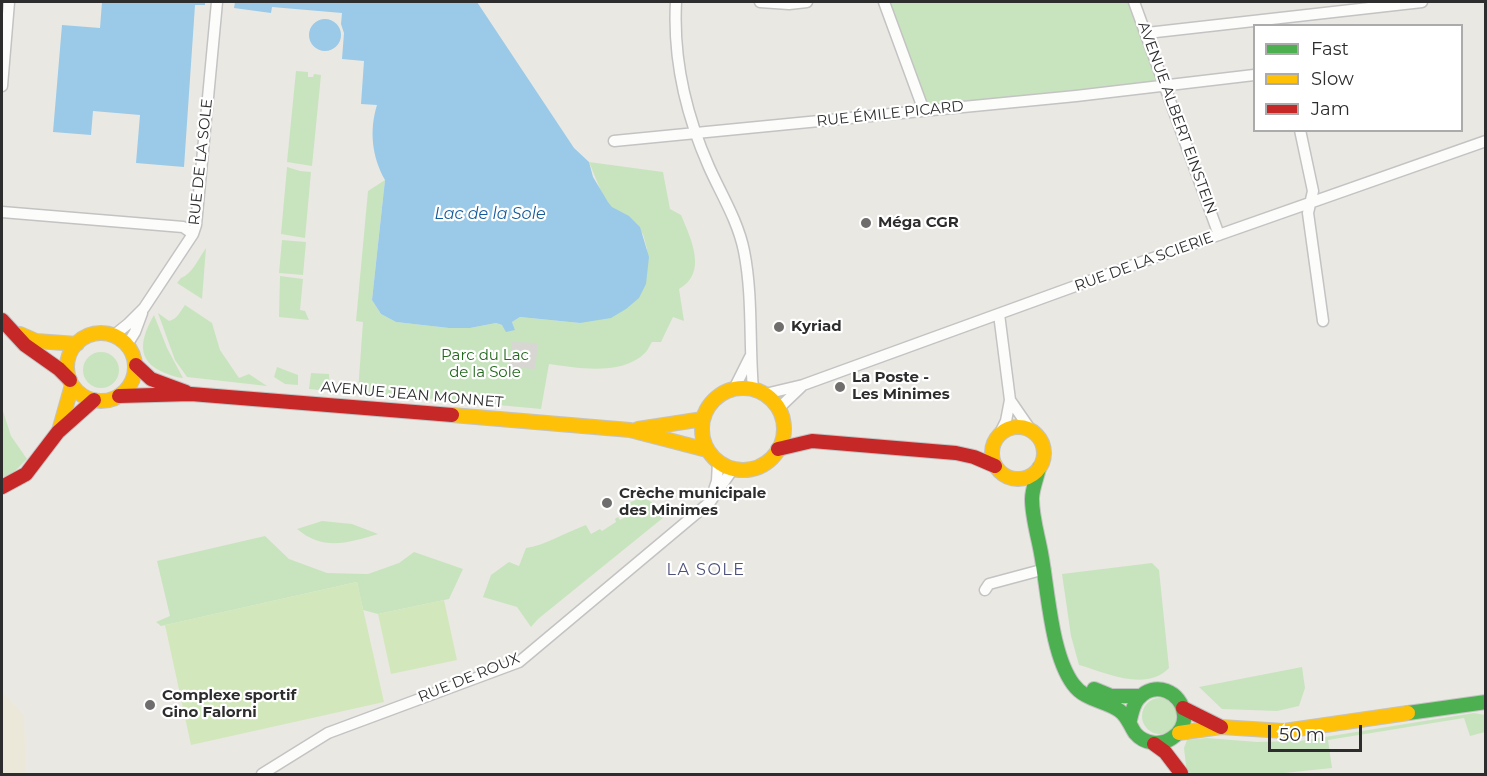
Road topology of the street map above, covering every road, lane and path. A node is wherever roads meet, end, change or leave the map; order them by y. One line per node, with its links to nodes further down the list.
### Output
1 (9, 2): 13 (street)
2 (217, 2): 21 (street, RUE DE LA SOLE)
3 (676, 2): 16 (street)
4 (760, 2): 5 (street)
5 (807, 2)
6 (884, 2): 14 (street)
7 (1147, 2): 9 (street)
8 (1422, 2): 10 (street)
9 (1135, 4): 10 (street, AVENUE ALBERT EINSTEIN)
10 (1146, 33): 12 (street, AVENUE ALBERT EINSTEIN)
11 (1253, 75): 12 (street, RUE ÉMILE PICARD)
12 (1165, 85): 14 (street, RUE ÉMILE PICARD); 22 (street, AVENUE ALBERT EINSTEIN)
13 (2, 86)
14 (924, 111): 16 (street, RUE ÉMILE PICARD)
15 (1300, 132): 19 (street)
16 (696, 133): 17 (street, RUE ÉMILE PICARD); 30 (street)
17 (614, 141)
18 (1485, 141): 19 (street, RUE DE LA SCIERIE)
19 (1310, 204): 22 (street, RUE DE LA SCIERIE); 25 (street)
20 (2, 212): 21 (street)
21 (193, 234): 23 (street, RUE DE LA SOLE)
22 (1219, 235): 24 (street, RUE DE LA SCIERIE)
23 (144, 308): 27 (street, RUE DE LA SOLE); 29 (street, RUE DE LA SOLE)
24 (999, 314): 33 (street, RUE DE LA SCIERIE); 39 (street)
25 (1323, 321)
26 (3, 322): 28 (street); 32 (street)
27 (113, 336): 28 (street); 29 (street)
28 (77, 344): 32 (street)
29 (127, 345): 31 (street)
30 (750, 357): 34 (street); 35 (street)
31 (136, 365): 36 (street, AVENUE JEAN MONNET); 37 (street)
32 (71, 382): 38 (street); 45 (street)
33 (803, 385): 35 (street, RUE DE LA SCIERIE); 40 (street, RUE DE LA SCIERIE)
34 (734, 388): 35 (street); 41 (street)
35 (759, 391): 40 (street)
36 (191, 394): 37 (street, AVENUE JEAN MONNET); 44 (street, AVENUE JEAN MONNET)
37 (119, 396): 38 (street)
38 (94, 400): 45 (street)
39 (1010, 400): 43 (street); 46 (street)
40 (779, 408): 42 (street)
41 (703, 419): 44 (street, AVENUE JEAN MONNET); 49 (street)
42 (784, 426): 47 (street); 48 (street)
43 (1030, 429): 46 (street); 53 (street)
44 (630, 430): 49 (street, AVENUE JEAN MONNET)
45 (58, 432): 56 (street)
46 (997, 438): 50 (street); 52 (street)
47 (812, 441): 48 (street); 50 (street)
48 (778, 449): 54 (street)
49 (708, 450): 51 (street)
50 (956, 453): 52 (street)
51 (718, 462): 54 (street); 57 (street)
52 (995, 466): 55 (street)
53 (1039, 468): 55 (street); 58 (street)
54 (733, 469): 57 (street, RUE DE ROUX)
55 (1006, 477): 58 (street)
56 (2, 487)
57 (711, 502): 69 (street, RUE DE ROUX)
58 (1036, 519): 59 (street)
59 (1045, 569): 60 (street); 61 (street)
60 (985, 590)
61 (1068, 675): 62 (street); 65 (street)
62 (1139, 696): 64 (street); 65 (street)
63 (1485, 702): 66 (street)
64 (1184, 708): 66 (street); 67 (street)
65 (1130, 720): 68 (street)
66 (1221, 727): 67 (street)
67 (1178, 735): 68 (street); 70 (street)
68 (1154, 744): 70 (street)
69 (262, 774)
70 (1181, 774)

